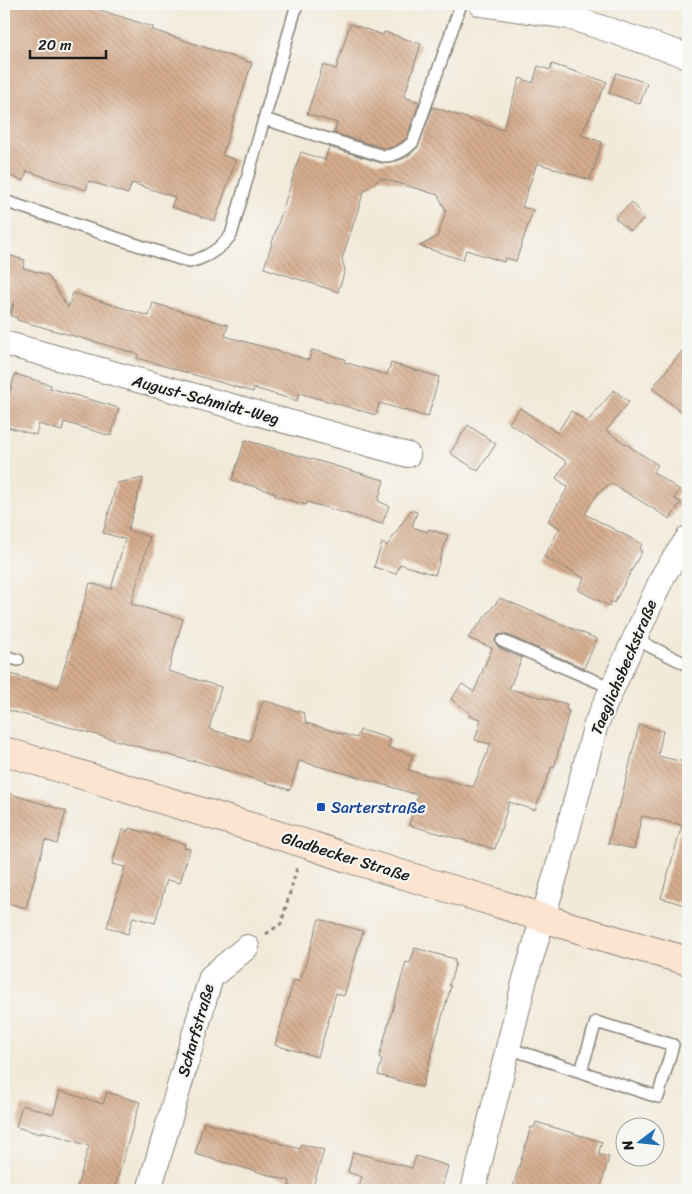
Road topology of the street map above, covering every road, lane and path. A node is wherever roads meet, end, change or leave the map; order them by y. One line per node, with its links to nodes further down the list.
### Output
1 (297, 4): 5 (lane)
2 (460, 4): 5 (lane)
3 (482, 4): 4 (street)
4 (688, 56)
5 (264, 119): 6 (lane)
6 (4, 201)
7 (4, 343): 8 (street, August-Schmidt-Weg)
8 (408, 454)
9 (688, 538): 10 (street, Taeglichsbeckstraße)
10 (635, 639): 14 (lane); 15 (street, Taeglichsbeckstraße)
11 (502, 641): 15 (lane)
12 (4, 656): 13 (lane)
13 (18, 660)
14 (688, 665)
15 (612, 688): 18 (street, Taeglichsbeckstraße)
16 (4, 751): 17 (main road, Gladbecker Straße)
17 (304, 844): 18 (main road, Gladbecker Straße); 19 (path)
18 (542, 918): 20 (main road, Gladbecker Straße); 21 (street)
19 (247, 947): 23 (street, Scharfstraße)
20 (688, 961)
21 (508, 1048): 22 (lane); 24 (street)
22 (581, 1071): 22 (lane)
23 (149, 1190)
24 (473, 1190)

